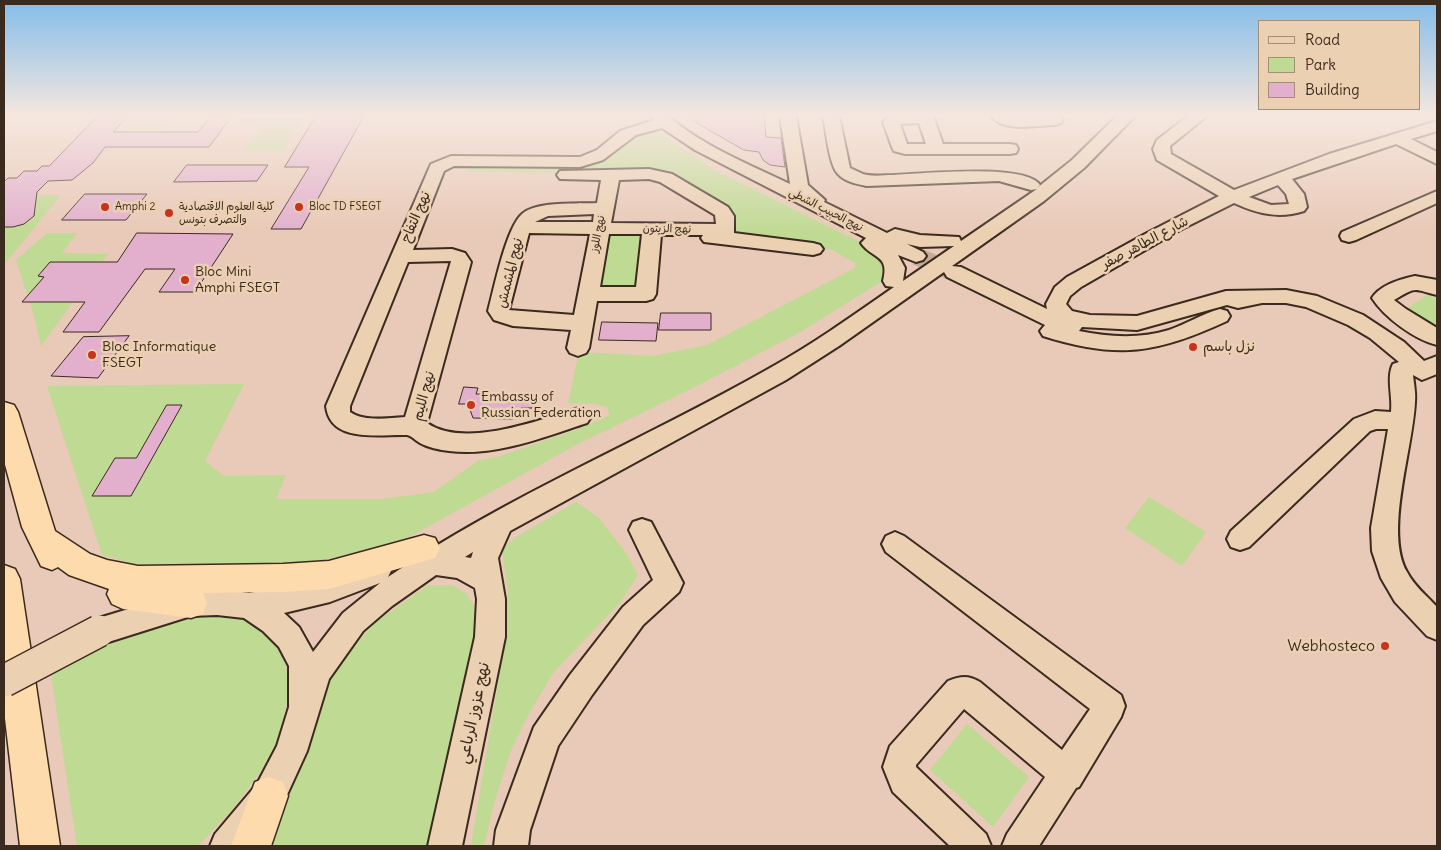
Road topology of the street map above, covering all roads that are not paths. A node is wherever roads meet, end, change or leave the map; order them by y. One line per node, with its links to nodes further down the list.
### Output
1 (602, 156): 10 (street)
2 (711, 156): 25 (street)
3 (719, 156): 23 (street, نهج الحبيب الشطي)
4 (794, 156): 20 (street)
5 (839, 156): 13 (street)
6 (1066, 156): 13 (street)
7 (1087, 156): 25 (street)
8 (1163, 156): 15 (street)
9 (1346, 156): 12 (street, شارع الطاهر صفر)
10 (465, 167): 11 (street); 22 (street, نهج التفاح)
11 (611, 175): 16 (street, نهج اللوز); 18 (street)
12 (1281, 178): 15 (street, شارع الطاهر صفر); 15 (street)
13 (1031, 185): 20 (street)
14 (1437, 196): 19 (street)
15 (1234, 197): 28 (street, شارع الطاهر صفر)
16 (602, 218): 17 (street, نهج الزيتون); 27 (street, نهج اللوز); 30 (street, نهج المشمش)
17 (652, 234): 18 (street, نهج الزيتون); 27 (street)
18 (725, 234): 21 (street, نهج الزيتون)
19 (1349, 236)
20 (952, 241): 25 (street)
21 (813, 249)
22 (400, 256): 38 (street, نهج الليم); 38 (street, نهج التفاح)
23 (916, 256)
24 (954, 272): 31 (street)
25 (902, 283): 29 (street); 39 (street); 44 (street)
26 (1437, 288): 32 (street)
27 (587, 294): 30 (street, نهج اللوز)
28 (1251, 297): 31 (street); 34 (street)
29 (1220, 316): 31 (street); 34 (street)
30 (582, 323): 33 (street, نهج اللوز)
31 (1115, 333)
32 (1437, 338)
33 (578, 348)
34 (1416, 368): 35 (street)
35 (1402, 411): 41 (street); 49 (street)
36 (4, 412): 42 (highway)
37 (579, 416): 38 (street, نهج الليم)
38 (414, 426)
39 (500, 523): 44 (street); 46 (street, نهج عزوز الرباعي)
40 (642, 530): 58 (street)
41 (1240, 539)
42 (43, 540): 44 (highway); 47 (highway)
43 (895, 544): 52 (street)
44 (428, 555): 46 (street); 48 (street); 51 (street)
45 (4, 579): 54 (highway)
46 (487, 580): 57 (street, نهج عزوز الرباعي)
47 (191, 603): 48 (street); 50 (street, bridge)
48 (250, 606): 51 (street)
49 (1437, 627)
50 (4, 681)
51 (304, 708): 53 (street)
52 (1067, 775): 59 (street); 60 (street)
53 (269, 796): 55 (street); 56 (highway)
54 (40, 846)
55 (227, 846)
56 (251, 846)
57 (445, 846)
58 (511, 846)
59 (974, 846)
60 (1019, 846)

